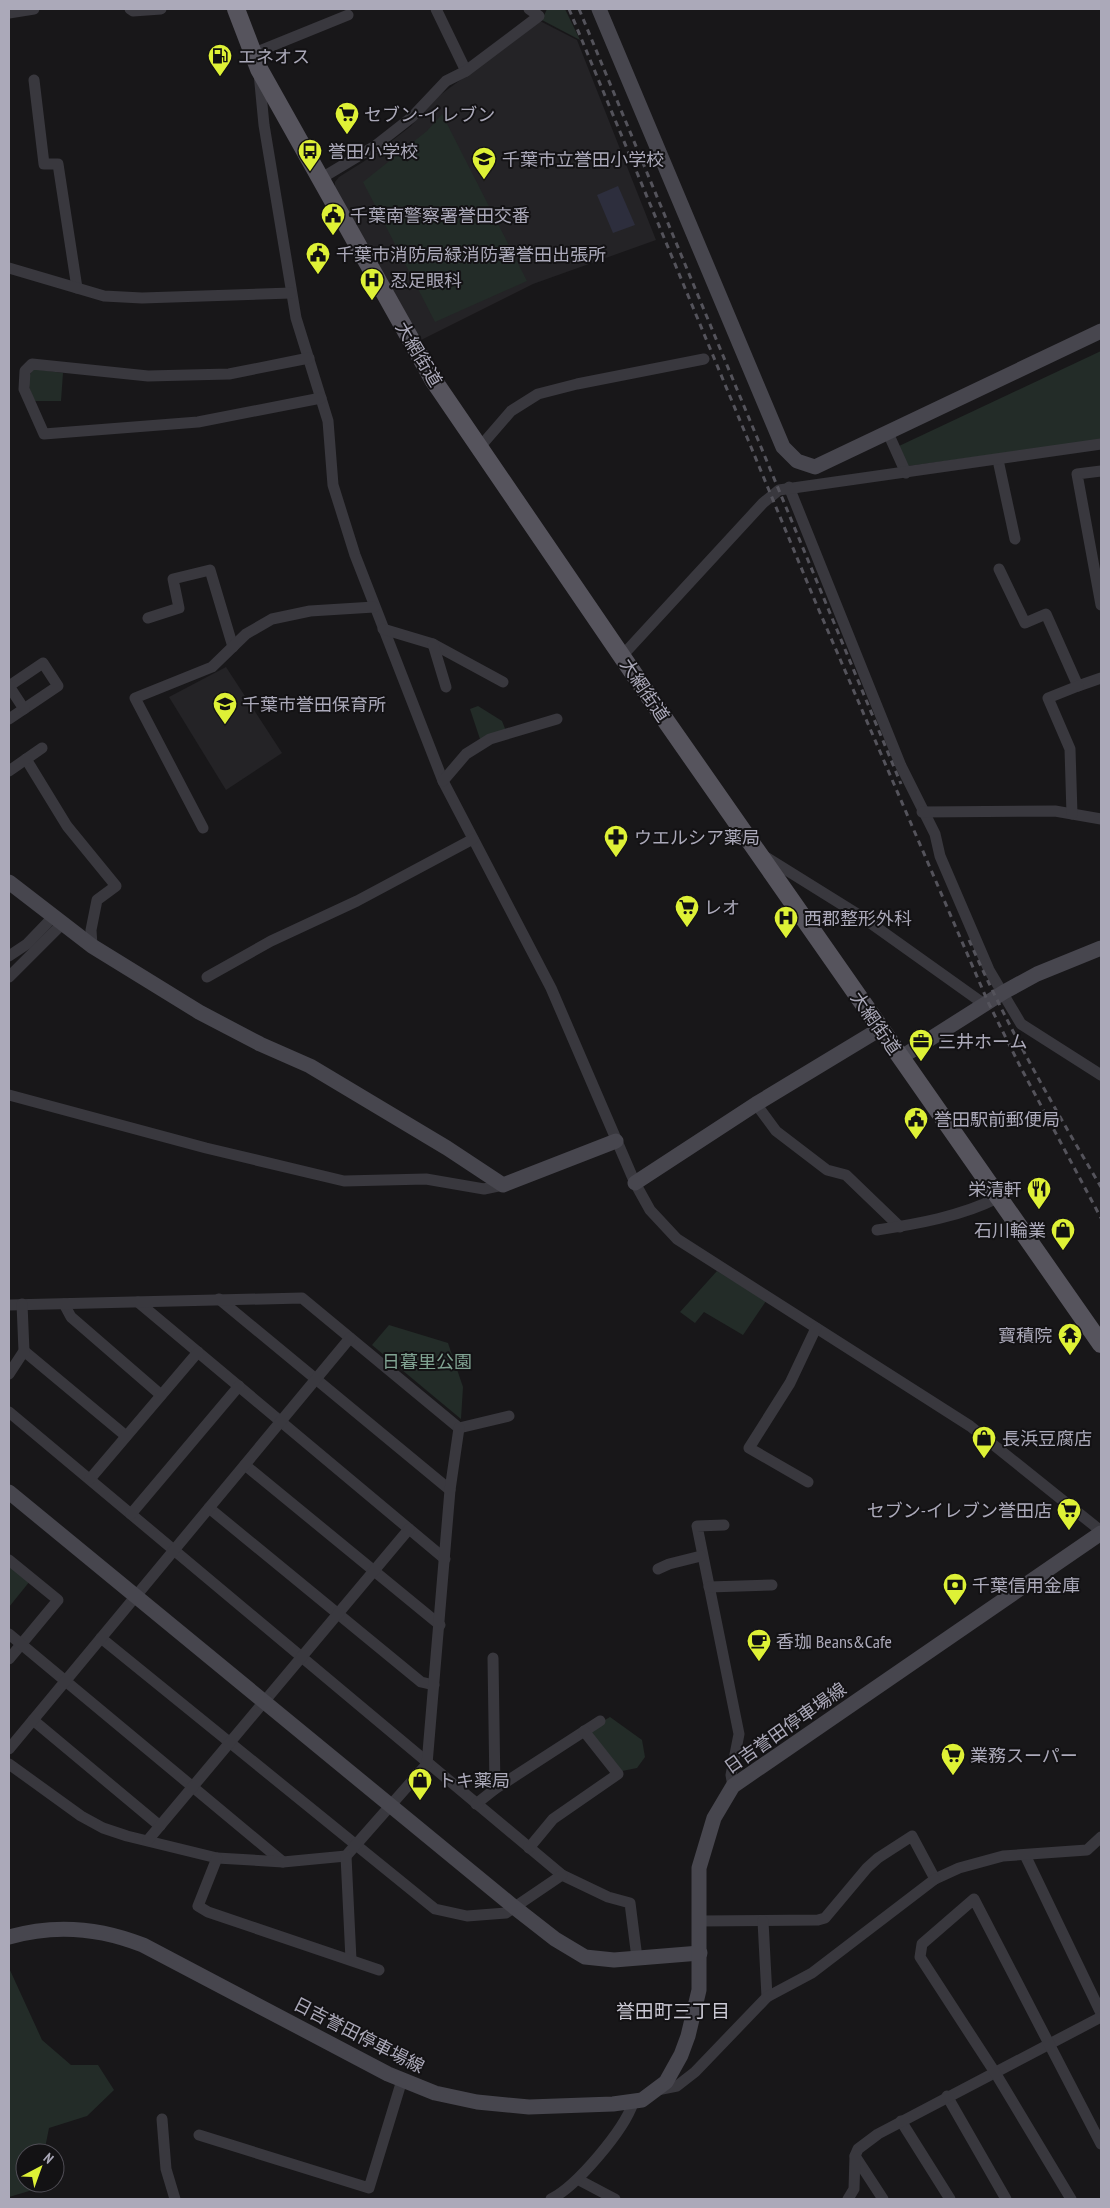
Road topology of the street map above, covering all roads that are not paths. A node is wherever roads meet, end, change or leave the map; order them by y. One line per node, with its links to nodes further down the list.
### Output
1 (34, 9): 8 (street)
2 (130, 9): 3 (street)
3 (161, 9)
4 (236, 9): 10 (main road, 大網街道)
5 (436, 9): 11 (street)
6 (529, 9): 11 (street)
7 (599, 9): 21 (street)
8 (9, 14)
9 (348, 15): 10 (street)
10 (255, 61): 13 (main road, 大網街道); 16 (street)
11 (466, 71): 13 (street)
12 (34, 80): 15 (street)
13 (320, 179): 23 (main road, 大網街道)
14 (9, 268): 15 (street)
15 (77, 288): 16 (street)
16 (291, 292): 18 (street)
17 (1101, 331): 21 (street)
18 (309, 358): 20 (street); 20 (street)
19 (704, 359): 23 (street)
20 (321, 398): 31 (street)
21 (888, 433): 26 (street)
22 (1101, 444): 24 (street)
23 (480, 448): 36 (main road, 大網街道)
24 (998, 460): 26 (street); 28 (street)
25 (1101, 471): 30 (street)
26 (906, 474): 27 (street)
27 (789, 487): 36 (street); 49 (street)
28 (1015, 539)
29 (999, 569): 40 (street)
30 (1101, 605)
31 (374, 607): 33 (street); 35 (street)
32 (148, 618): 35 (street)
33 (383, 629): 34 (street); 48 (street)
34 (433, 644): 38 (street); 41 (street)
35 (233, 647): 52 (street)
36 (622, 656): 54 (main road, 大網街道)
37 (1101, 678): 40 (street)
38 (503, 682)
39 (9, 686): 42 (street); 42 (street)
40 (1078, 686): 50 (street)
41 (446, 688)
42 (24, 709): 43 (street)
43 (9, 719)
44 (557, 719): 48 (street)
45 (42, 748): 46 (street)
46 (26, 760): 47 (street); 57 (street)
47 (9, 770)
48 (443, 781): 53 (street)
49 (922, 812): 50 (street); 62 (street)
50 (1072, 814): 51 (street)
51 (1101, 819)
52 (203, 828)
53 (473, 839): 60 (street); 69 (street)
54 (761, 854): 63 (street); 64 (main road, 大網街道)
55 (9, 882): 56 (street)
56 (57, 921): 57 (street); 59 (street); 61 (street)
57 (92, 946): 71 (street)
58 (1101, 948): 62 (street)
59 (9, 956)
60 (207, 976)
61 (9, 977)
62 (1004, 992): 63 (street); 66 (street)
63 (984, 1004): 65 (street)
64 (880, 1029): 65 (main road, 大網街道); 68 (street)
65 (900, 1058): 72 (main road, 大網街道)
66 (1101, 1075)
67 (9, 1095): 71 (street)
68 (756, 1104): 70 (street); 73 (street)
69 (616, 1141): 70 (street); 71 (street)
70 (635, 1184): 80 (street)
71 (503, 1185)
72 (998, 1198): 73 (street); 82 (main road, 大網街道)
73 (900, 1227): 74 (street)
74 (877, 1230)
75 (219, 1300): 76 (street); 81 (street); 86 (street)
76 (138, 1302): 78 (street); 84 (street)
77 (22, 1304): 78 (street); 79 (street); 83 (street)
78 (64, 1304): 88 (street)
79 (9, 1305)
80 (816, 1328): 96 (street); 103 (street)
81 (350, 1338): 86 (street); 92 (street)
82 (1101, 1344)
83 (24, 1351): 85 (street); 93 (street)
84 (198, 1352): 87 (street); 88 (street)
85 (9, 1374)
86 (316, 1380): 91 (street); 97 (street)
87 (239, 1386): 91 (street); 100 (street)
88 (161, 1395): 93 (street)
89 (9, 1412): 95 (street)
90 (509, 1416): 92 (street)
91 (281, 1422): 94 (street); 102 (street)
92 (459, 1428): 97 (street)
93 (126, 1436): 95 (street)
94 (245, 1465): 99 (street); 109 (street)
95 (90, 1480): 100 (street)
96 (808, 1482)
97 (450, 1490): 106 (street)
98 (9, 1492): 112 (street)
99 (209, 1508): 104 (street); 113 (street)
100 (131, 1514): 104 (street)
101 (724, 1525): 105 (street)
102 (409, 1529): 106 (street); 109 (street)
103 (1101, 1532): 132 (street, 日吉誉田停車場線)
104 (174, 1550): 112 (street); 118 (street)
105 (701, 1556): 108 (street); 111 (street)
106 (445, 1559): 114 (street)
107 (9, 1560): 117 (street)
108 (658, 1569)
109 (374, 1571): 113 (street); 114 (street)
110 (772, 1585): 111 (street)
111 (709, 1587): 132 (street)
112 (136, 1596): 116 (street); 123 (street)
113 (338, 1614): 118 (street); 122 (street)
114 (440, 1624): 122 (street)
115 (9, 1634): 117 (street)
116 (101, 1638): 121 (street); 127 (street)
117 (21, 1644): 120 (street); 121 (street)
118 (301, 1657): 123 (street); 130 (street)
119 (493, 1658): 133 (street)
120 (9, 1659)
121 (66, 1681): 124 (street); 131 (street)
122 (434, 1685): 130 (street)
123 (264, 1701): 127 (street); 134 (street)
124 (33, 1720): 128 (street); 136 (street)
125 (600, 1721): 126 (street)
126 (584, 1731): 133 (street); 140 (street)
127 (230, 1743): 131 (street); 139 (street)
128 (9, 1749)
129 (9, 1764): 138 (street)
130 (427, 1764): 134 (street); 135 (street)
131 (193, 1786): 136 (street); 144 (street)
132 (733, 1786): 148 (street, 日吉誉田停車場線)
133 (495, 1789): 135 (street)
134 (390, 1804): 139 (street); 147 (street)
135 (476, 1804): 140 (street)
136 (160, 1826): 138 (street)
137 (1101, 1837): 141 (street)
138 (148, 1840): 143 (street)
139 (356, 1847): 142 (street); 147 (street)
140 (529, 1848): 145 (street)
141 (1025, 1855): 146 (street); 156 (street)
142 (346, 1856): 144 (street); 153 (street)
143 (217, 1858): 144 (street); 153 (street)
144 (283, 1862)
145 (562, 1875): 147 (street); 152 (street)
146 (935, 1879): 149 (street); 155 (street)
147 (514, 1907): 152 (street)
148 (700, 1921): 149 (street); 151 (street, 日吉誉田停車場線)
149 (763, 1921): 155 (street)
150 (9, 1937): 160 (street, 日吉誉田停車場線)
151 (700, 1953): 152 (street); 161 (street, 日吉誉田停車場線)
152 (637, 1958)
153 (351, 1960): 154 (street)
154 (379, 1970)
155 (767, 1997): 161 (street)
156 (1101, 2013)
157 (1101, 2017): 158 (street)
158 (1050, 2045): 159 (street); 159 (street); 167 (street)
159 (996, 2074): 162 (street); 177 (street)
160 (402, 2080): 163 (street, 日吉誉田停車場線); 166 (street)
161 (657, 2090): 163 (street, 日吉誉田停車場線)
162 (947, 2096): 165 (street); 176 (street)
163 (633, 2102): 169 (street)
164 (162, 2119): 170 (street)
165 (902, 2121): 168 (street); 175 (street)
166 (199, 2135)
167 (1101, 2144)
168 (855, 2156): 173 (street); 174 (street)
169 (579, 2180): 171 (street); 172 (street)
170 (175, 2199)
171 (551, 2199)
172 (615, 2199)
173 (848, 2199)
174 (884, 2199)
175 (950, 2199)
176 (1006, 2199)
177 (1071, 2199)

